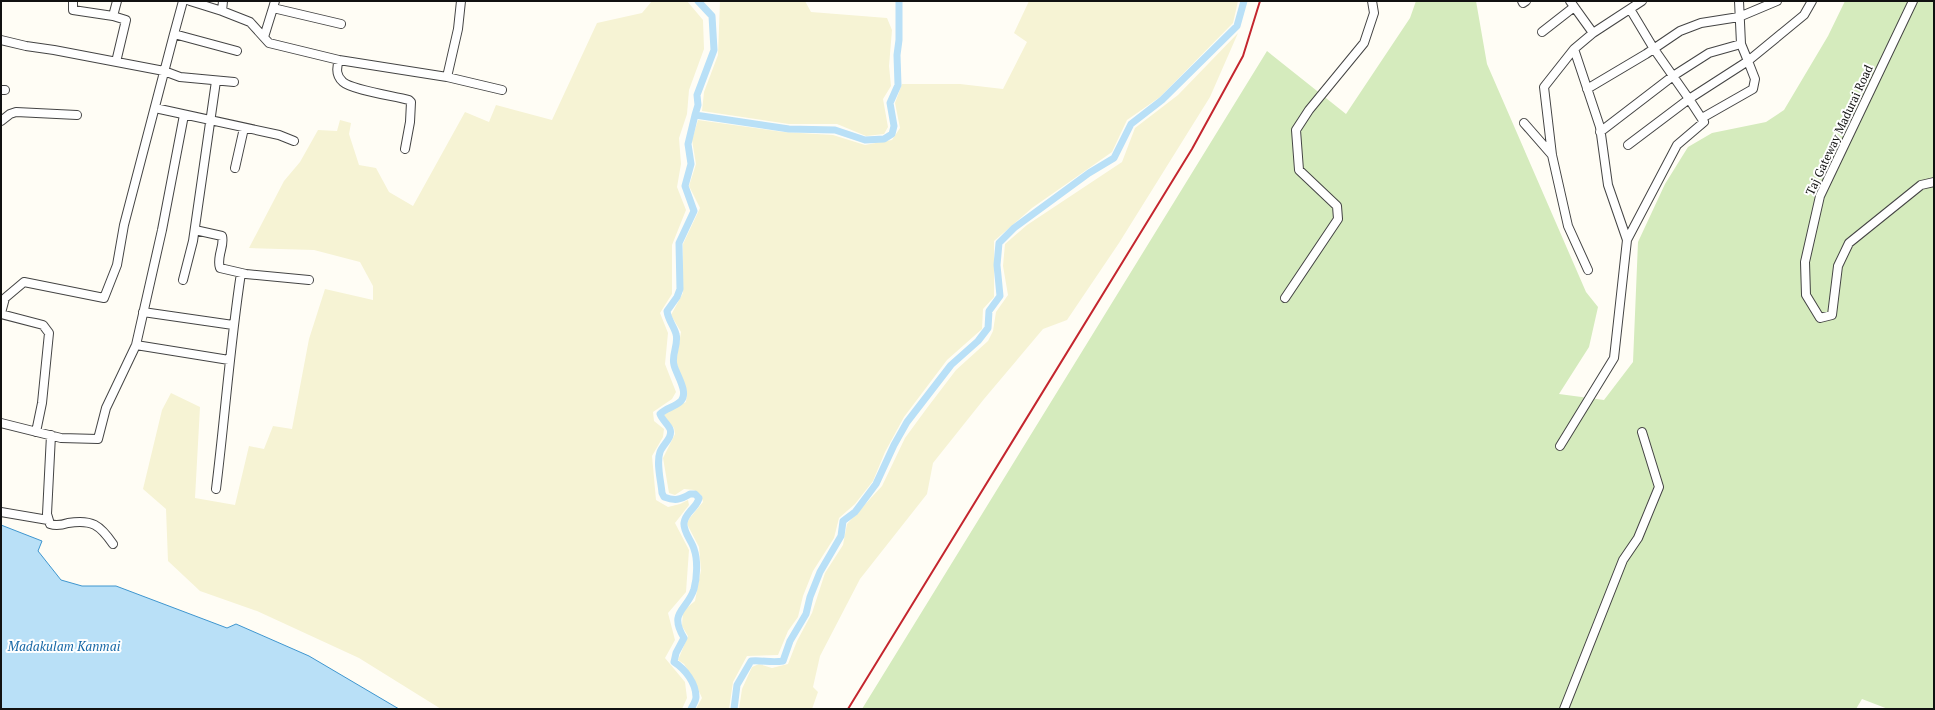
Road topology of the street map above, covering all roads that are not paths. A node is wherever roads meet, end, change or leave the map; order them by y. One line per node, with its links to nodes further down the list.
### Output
1 (73, 1): 19 (street)
2 (117, 1): 19 (street)
3 (183, 1): 24 (street)
4 (190, 1): 18 (street)
5 (223, 1): 18 (street)
6 (461, 1): 36 (street)
7 (1372, 1): 63 (street)
8 (1522, 1): 9 (street)
9 (1526, 1)
10 (1642, 1): 17 (street)
11 (1739, 1): 20 (street)
12 (1777, 1): 20 (street)
13 (1812, 1): 32 (street)
14 (1913, 1): 56 (street, Taj Gateway Madurai Road)
15 (1572, 4): 22 (street); 23 (street)
16 (274, 5): 21 (street); 25 (street)
17 (1630, 9): 23 (street); 29 (street)
18 (222, 11): 25 (street)
19 (114, 16): 33 (street)
20 (1739, 17): 27 (street); 29 (street)
21 (340, 24)
22 (1542, 32)
23 (1593, 33): 28 (street)
24 (174, 34): 30 (street); 34 (street)
25 (264, 37): 31 (street)
26 (1, 40): 33 (street)
27 (1741, 44): 32 (street); 35 (street)
28 (1574, 49): 39 (street); 54 (street)
29 (1654, 49): 35 (street); 39 (street)
30 (237, 51)
31 (339, 60): 36 (street); 53 (street)
32 (1748, 61): 41 (street); 45 (street)
33 (116, 62): 34 (street)
34 (164, 71): 37 (street); 42 (street)
35 (1673, 76): 41 (street); 50 (street)
36 (447, 77): 40 (street)
37 (216, 81): 38 (street); 46 (street)
38 (234, 82)
39 (1587, 89): 50 (street)
40 (502, 90)
41 (1689, 99): 45 (street); 52 (street)
42 (155, 108): 44 (street); 65 (street)
43 (77, 115): 47 (street)
44 (184, 115): 46 (street); 64 (street)
45 (1702, 118): 58 (street)
46 (211, 120): 49 (street); 57 (street)
47 (1, 121)
48 (1524, 123): 54 (street)
49 (244, 128): 51 (street); 55 (street)
50 (1600, 132): 58 (street)
51 (294, 141)
52 (1628, 145)
53 (405, 150)
54 (1552, 155): 59 (street)
55 (235, 168)
56 (1934, 182)
57 (195, 230): 60 (street); 61 (street)
58 (1627, 240): 73 (street)
59 (1588, 270)
60 (241, 273): 62 (street); 66 (street)
61 (183, 280)
62 (309, 280)
63 (1285, 298)
64 (143, 312): 66 (street); 67 (street)
65 (1, 314): 70 (street)
66 (233, 325): 68 (street)
67 (136, 345): 68 (street); 72 (street)
68 (228, 360): 74 (street)
69 (1, 423): 70 (street)
70 (36, 432): 72 (street)
71 (1642, 432): 78 (street)
72 (51, 435): 76 (street)
73 (1560, 446)
74 (216, 489)
75 (1, 512): 76 (street)
76 (48, 520): 77 (street)
77 (113, 544)
78 (1564, 709)

